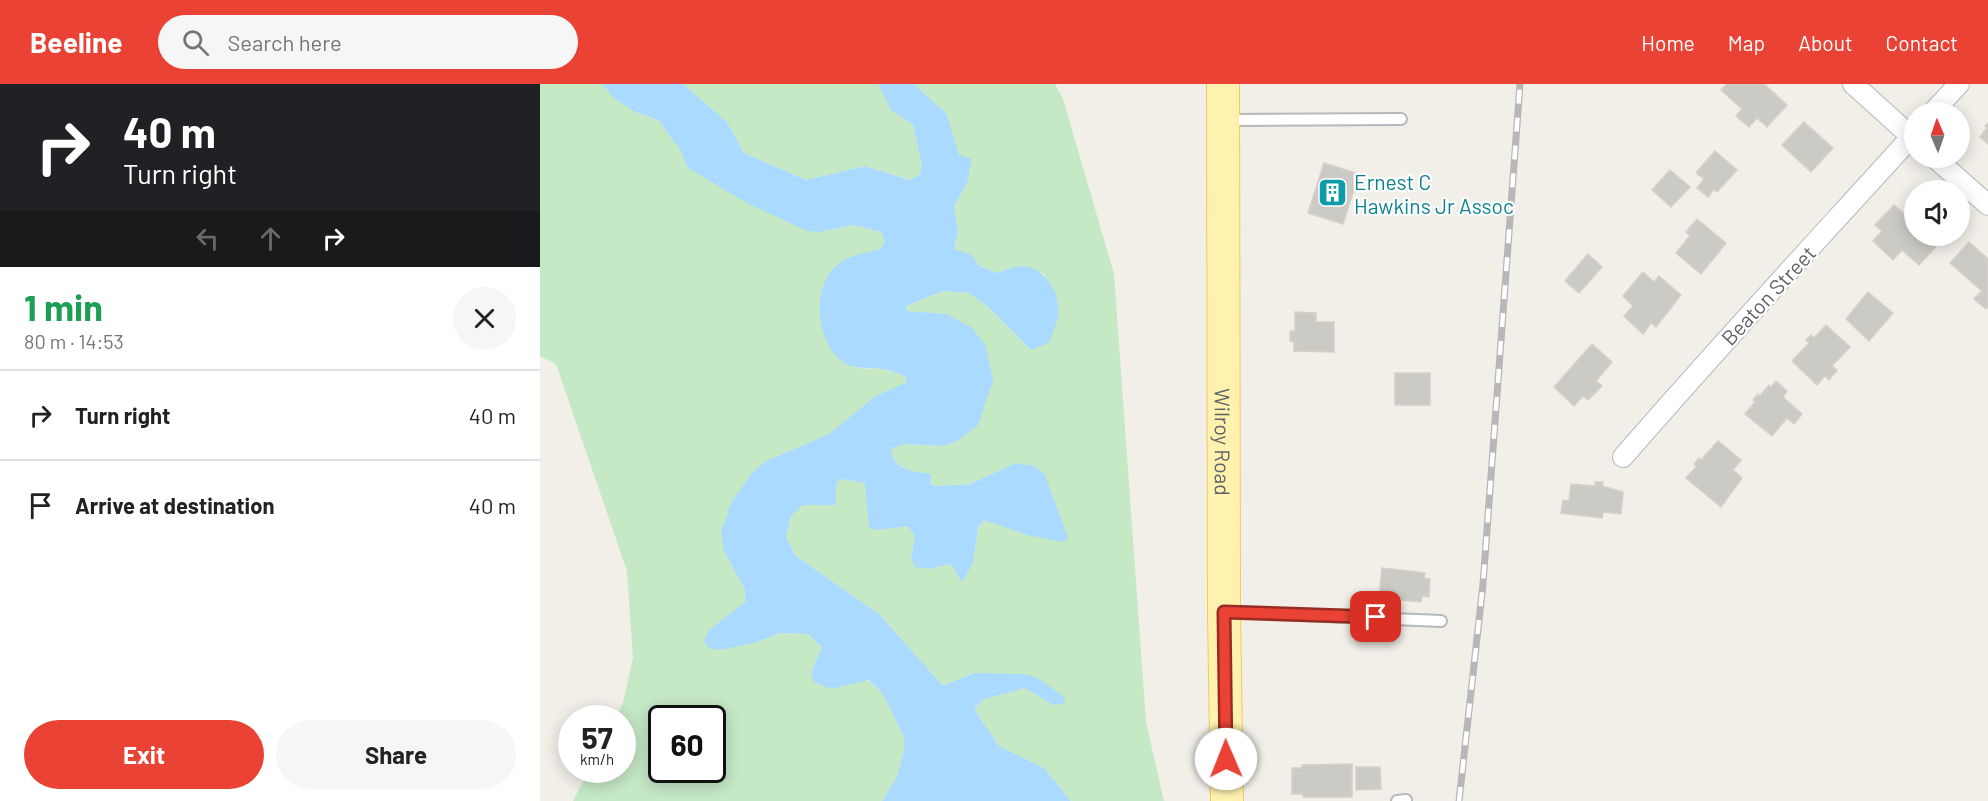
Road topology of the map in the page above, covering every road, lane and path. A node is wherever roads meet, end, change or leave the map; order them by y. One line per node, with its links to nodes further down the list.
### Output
1 (1223, 84): 6 (main road, Wilroy Road)
2 (1853, 84): 7 (street)
3 (1959, 84): 4 (street)
4 (1942, 102)
5 (1401, 119): 6 (lane)
6 (1223, 120): 12 (main road, Wilroy Road)
7 (1904, 128)
8 (1904, 146): 11 (street, Beaton Street)
9 (1946, 168): 10 (street)
10 (1988, 205)
11 (1623, 458)
12 (1224, 612): 13 (lane); 14 (main road, Wilroy Road)
13 (1441, 621)
14 (1227, 801)

